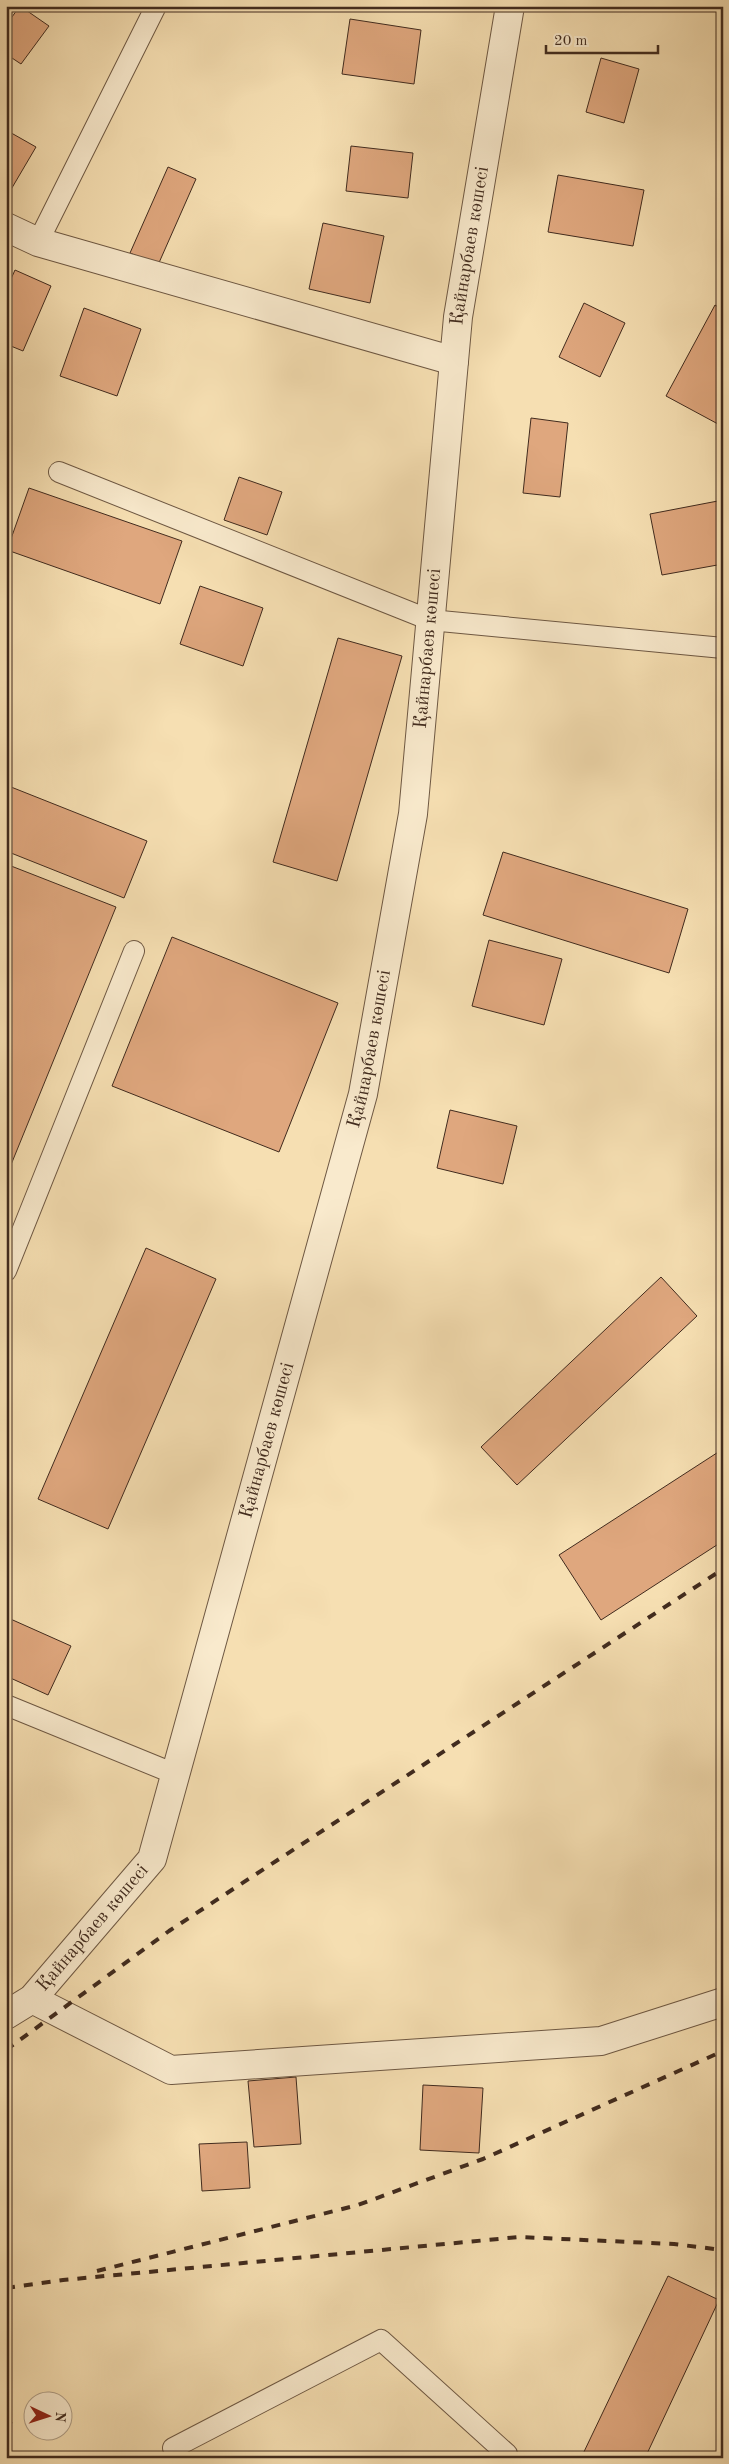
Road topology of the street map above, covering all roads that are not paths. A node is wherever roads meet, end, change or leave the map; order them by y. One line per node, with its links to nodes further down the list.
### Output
1 (156, 6): 4 (lane)
2 (510, 6): 5 (street, Қайнарбаев көшесі)
3 (6, 227): 4 (street)
4 (38, 242): 5 (street)
5 (454, 361): 7 (street, Қайнарбаев көшесі)
6 (59, 472): 7 (lane)
7 (430, 620): 8 (lane); 12 (street, Қайнарбаев көшесі)
8 (723, 648)
9 (134, 951): 10 (lane)
10 (6, 1271)
11 (6, 1705): 12 (lane)
12 (175, 1774): 13 (street, Қайнарбаев көшесі)
13 (32, 1999): 14 (street); 15 (street, Қайнарбаев көшесі)
14 (723, 2002)
15 (6, 2015)
16 (173, 2448): 17 (lane)
17 (505, 2458)

